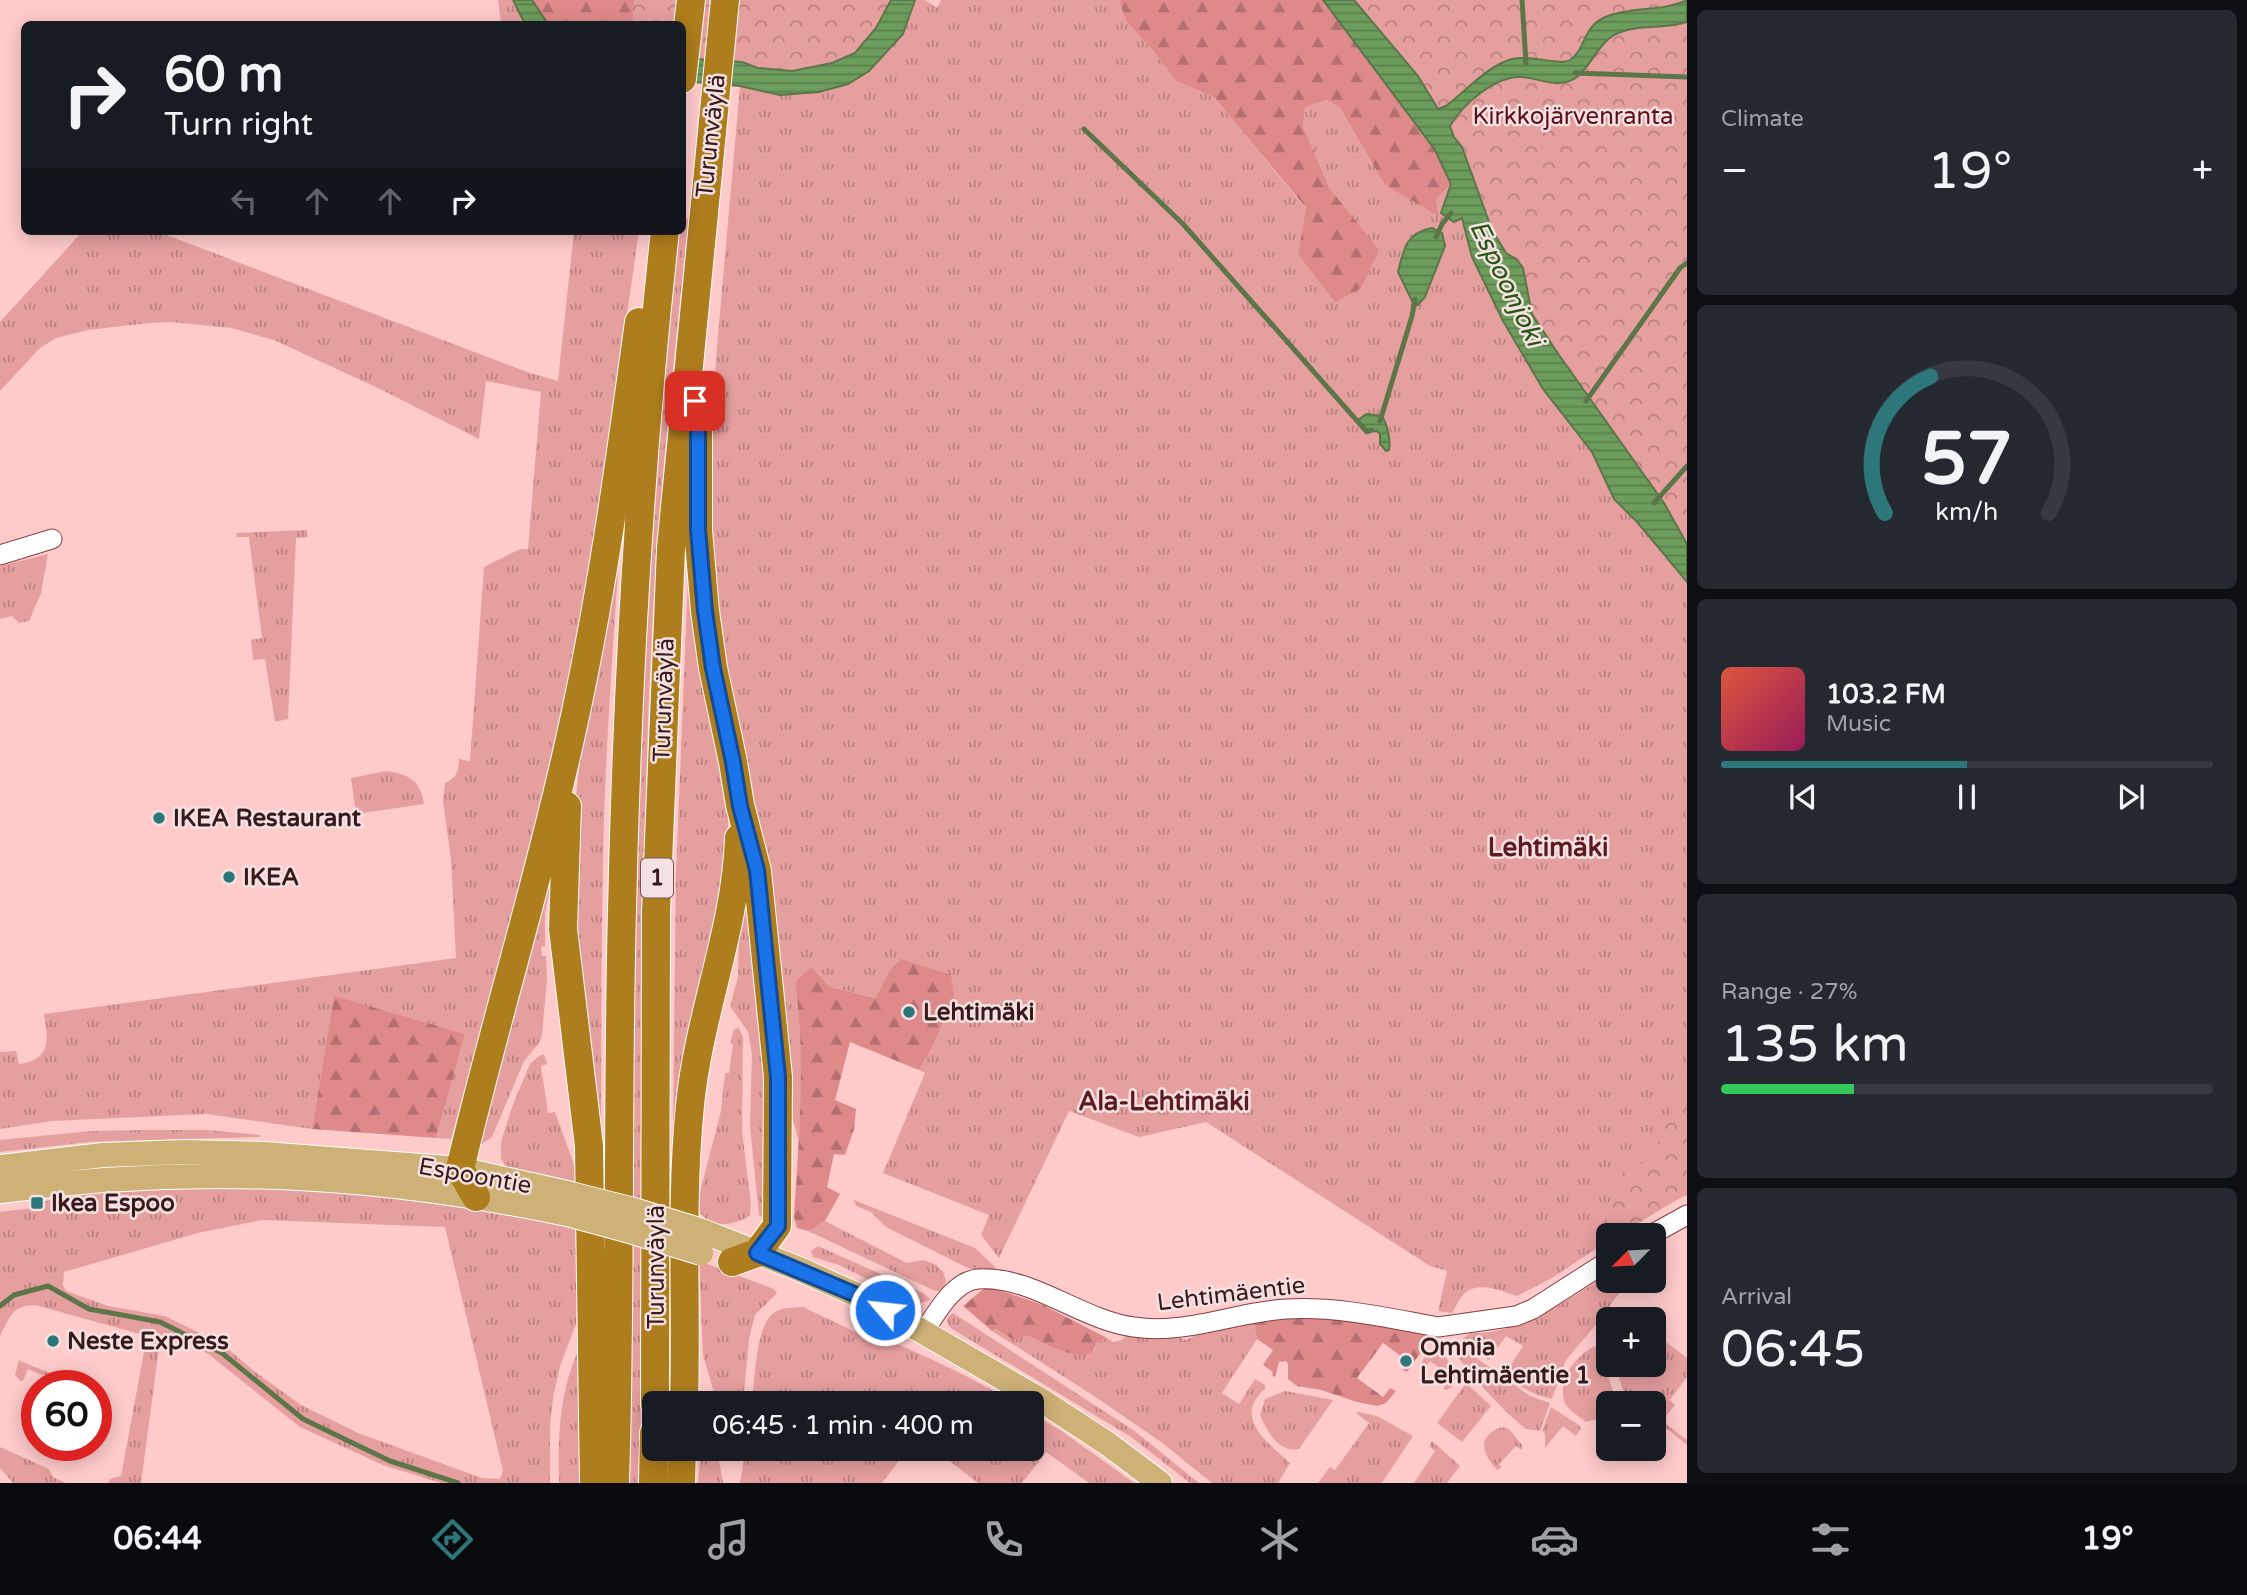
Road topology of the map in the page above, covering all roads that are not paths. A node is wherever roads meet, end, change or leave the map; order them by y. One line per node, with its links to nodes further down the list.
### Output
1 (691, 0): 3 (highway, Turunväylä)
2 (725, 0): 5 (highway, Turunväylä / 1)
3 (686, 42)
4 (664, 244): 8 (highway); 25 (highway, Turunväylä / 1)
5 (688, 354): 9 (highway); 20 (highway, Turunväylä / 1)
6 (52, 539): 7 (street)
7 (0, 555)
8 (570, 740): 11 (highway); 24 (highway)
9 (740, 806): 17 (highway); 21 (highway)
10 (0, 1167): 11 (main road, Espoontie)
11 (460, 1169): 13 (highway); 14 (main road, Espoontie)
12 (0, 1191): 13 (main road, Espoontie)
13 (476, 1197): 14 (main road, Espoontie)
14 (567, 1204): 17 (main road, Espoontie, bridge)
15 (1687, 1215): 16 (street)
16 (1666, 1227)
17 (744, 1258): 19 (main road, Espoontie)
18 (1596, 1269): 19 (street, Lehtimäentie)
19 (923, 1333): 28 (main road, Espoontie)
20 (655, 1391)
21 (684, 1391)
22 (653, 1461): 26 (highway)
23 (682, 1461): 27 (highway)
24 (594, 1483)
25 (615, 1483)
26 (653, 1483)
27 (681, 1483)
28 (1160, 1483)

